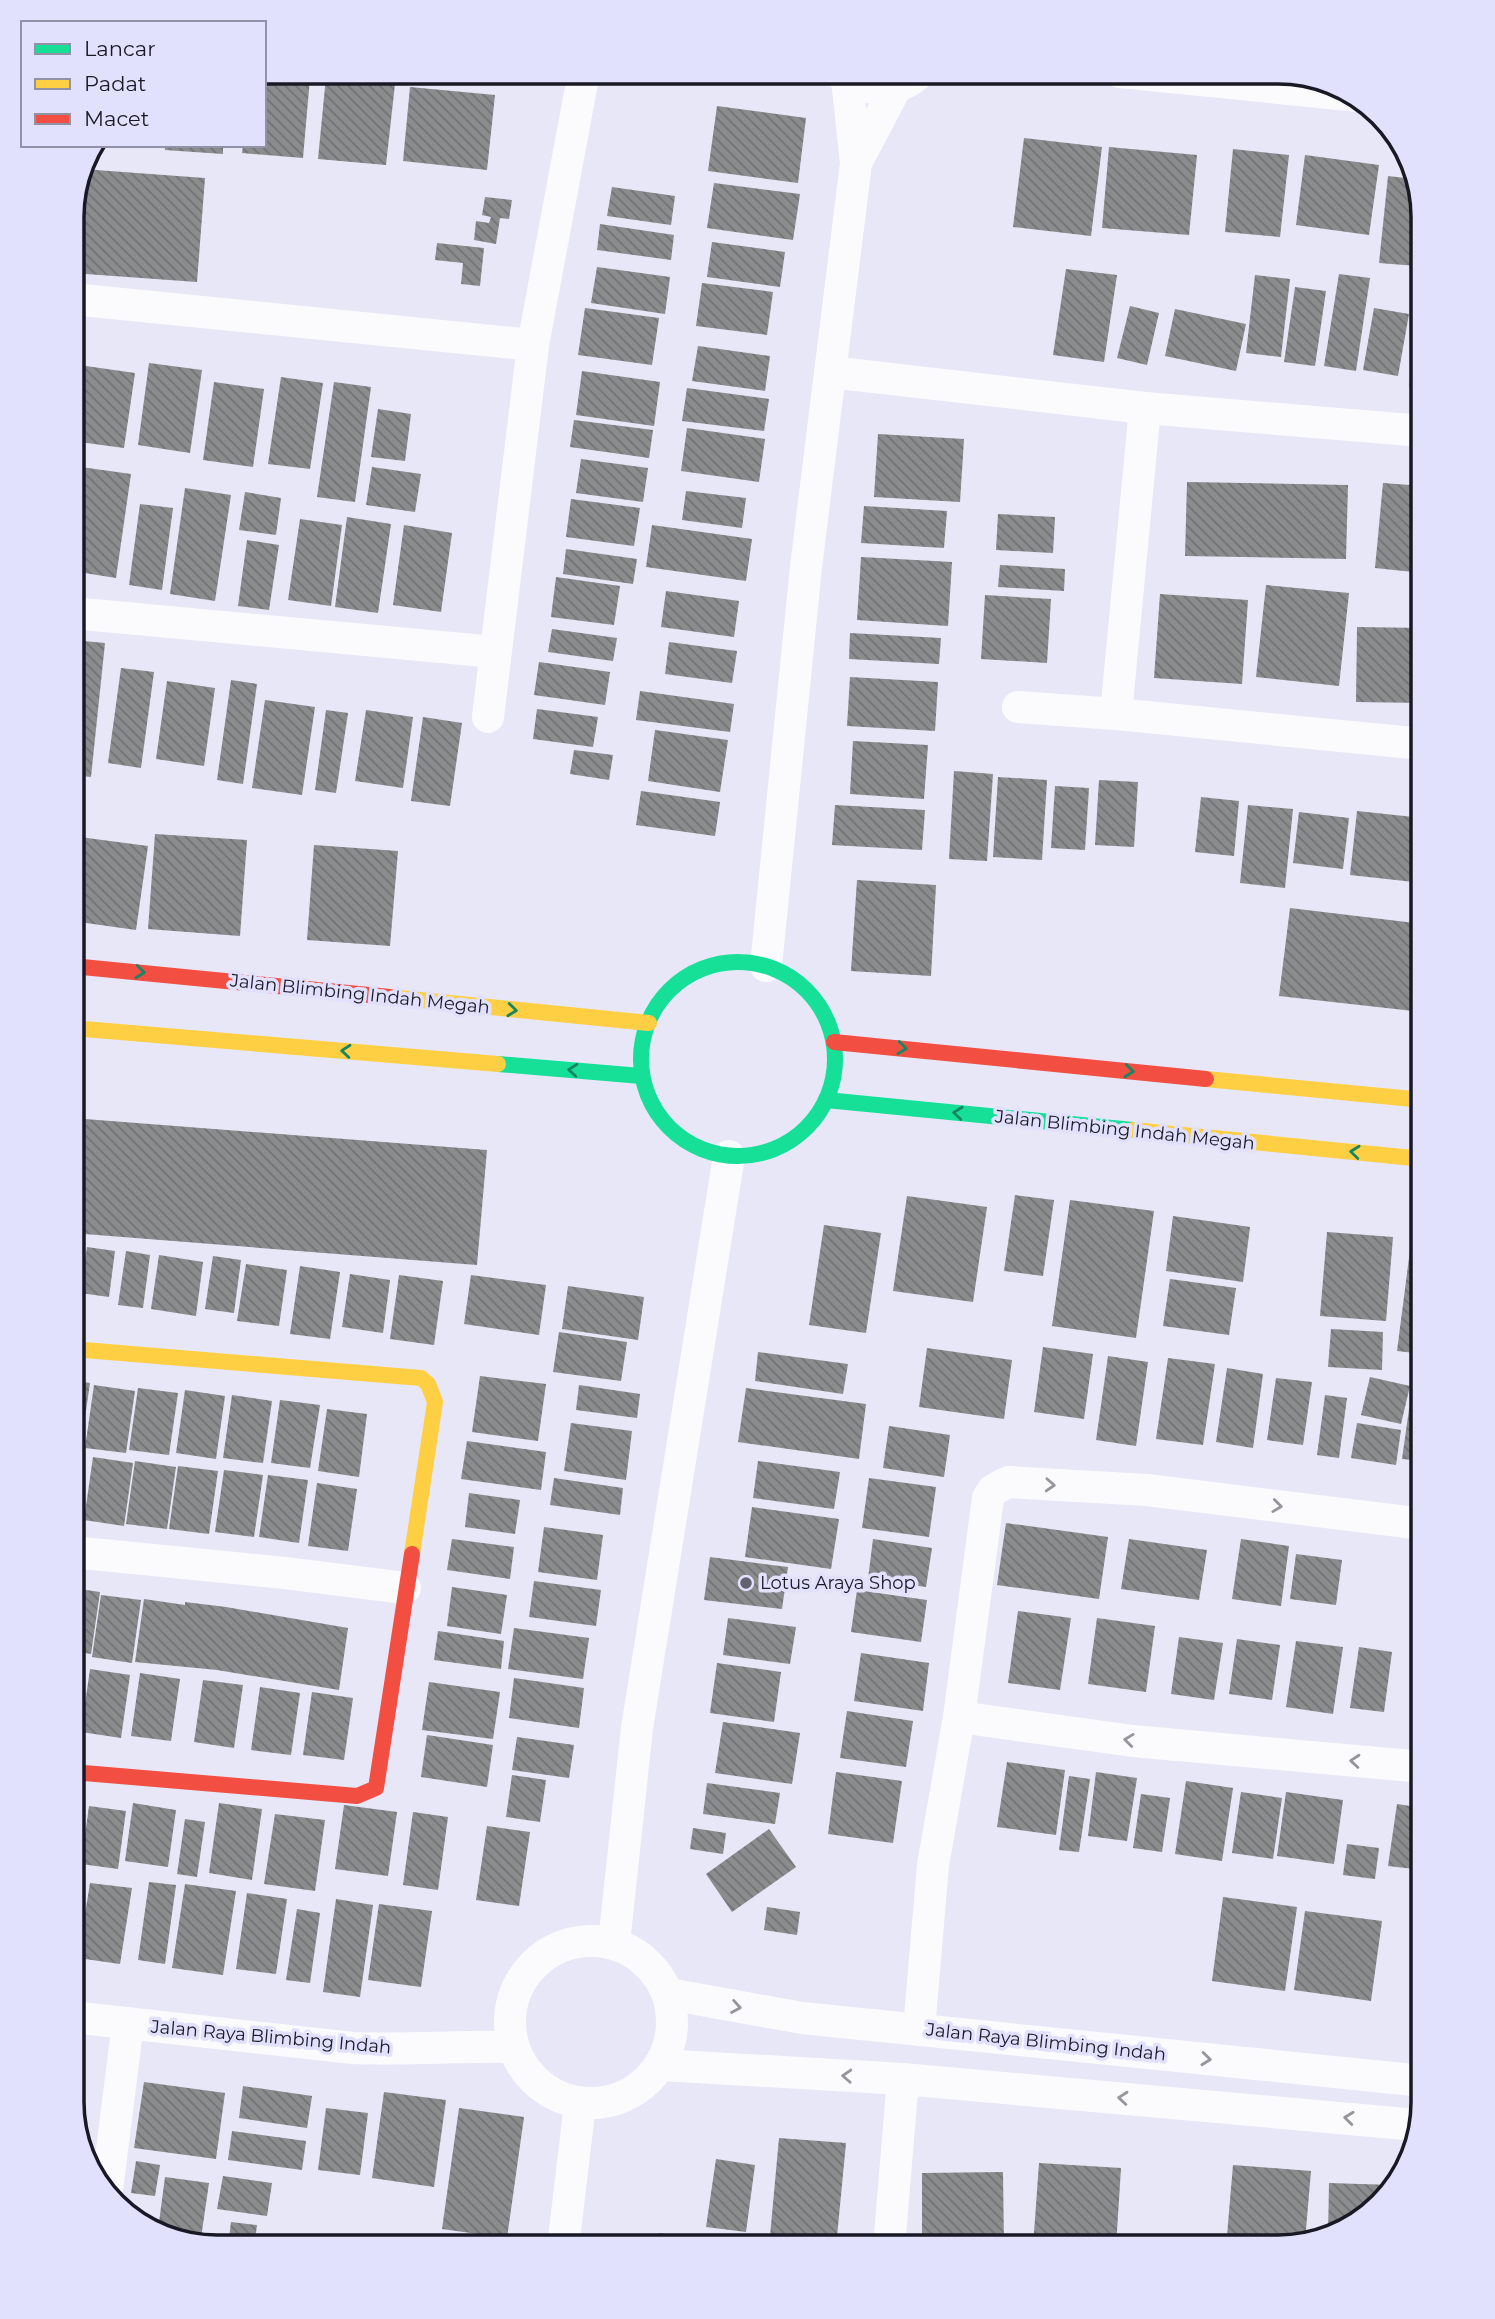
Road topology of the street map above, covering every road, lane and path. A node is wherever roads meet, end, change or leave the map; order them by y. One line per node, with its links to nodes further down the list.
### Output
1 (582, 84): 10 (street)
2 (843, 84): 8 (street)
3 (861, 84): 4 (street)
4 (887, 84)
5 (905, 84): 8 (street)
6 (1240, 84): 7 (street)
7 (1325, 93)
8 (856, 163): 11 (street)
9 (84, 300): 10 (street)
10 (533, 345): 15 (street)
11 (830, 372): 12 (street); 21 (street)
12 (1144, 408): 13 (street); 17 (street)
13 (1411, 430)
14 (84, 615): 15 (street)
15 (495, 652): 18 (street)
16 (1018, 707): 17 (street)
17 (1116, 714): 19 (street)
18 (488, 717)
19 (1411, 743)
20 (84, 966): 22 (street, Jalan Blimbing Indah Megah, one-way to 22)
21 (766, 966): 22 (street); 24 (street)
22 (649, 1023): 25 (street)
23 (84, 1029): 25 (street, one-way to 23)
24 (834, 1042): 26 (street, one-way to 26); 27 (street)
25 (641, 1076): 28 (street)
26 (1411, 1099)
27 (826, 1100): 28 (street); 29 (street, Jalan Blimbing Indah Megah, one-way to 27)
28 (729, 1156): 37 (street)
29 (1411, 1158)
30 (84, 1350): 33 (street)
31 (1411, 1523): 34 (street, one-way to 31)
32 (84, 1553): 33 (street)
33 (405, 1588): 36 (street)
34 (959, 1717): 35 (street, one-way to 34); 41 (street)
35 (1411, 1766)
36 (84, 1773)
37 (614, 1943): 38 (street); 42 (street)
38 (669, 1994): 41 (street, Jalan Raya Blimbing Indah, one-way to 41); 43 (street)
39 (84, 2018): 40 (street, Jalan Raya Blimbing Indah)
40 (128, 2023): 42 (street, Jalan Raya Blimbing Indah); 48 (street)
41 (919, 2029): 45 (street, Jalan Raya Blimbing Indah, one-way to 45)
42 (512, 2047): 46 (street)
43 (661, 2065): 44 (street, one-way to 43); 46 (street)
44 (902, 2079): 47 (street, one-way to 44); 50 (street)
45 (1411, 2080)
46 (580, 2104): 49 (street)
47 (1409, 2124)
48 (108, 2179)
49 (564, 2235)
50 (890, 2235)

